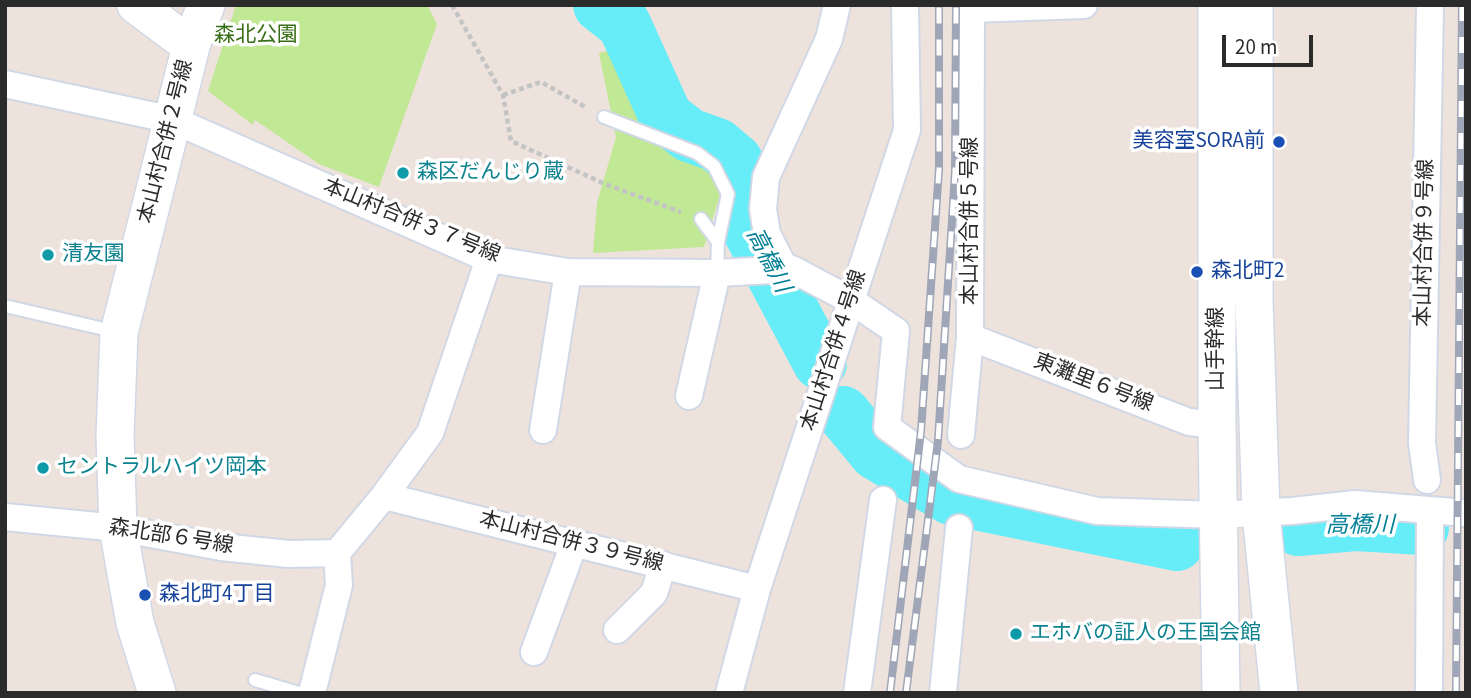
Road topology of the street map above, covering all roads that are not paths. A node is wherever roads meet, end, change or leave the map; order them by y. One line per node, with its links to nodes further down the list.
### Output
1 (136, 5): 10 (street)
2 (206, 5): 10 (street, 本山村合併２号線)
3 (836, 5): 17 (street)
4 (905, 5): 20 (street, 本山村合併４号線)
5 (1084, 5): 9 (street)
6 (1217, 5): 25 (street, 山手幹線)
7 (1254, 5): 32 (street, 山手幹線)
8 (1430, 5): 28 (street, 本山村合併９号線)
9 (971, 7): 23 (street, 本山村合併５号線)
10 (191, 46): 13 (street, 本山村合併２号線)
11 (5, 84): 13 (street, 本山村合併３７号線)
12 (604, 117): 15 (lane)
13 (173, 120): 16 (street, 本山村合併３７号線); 22 (street, 本山村合併２号線)
14 (701, 219): 15 (lane)
15 (718, 242): 19 (lane)
16 (489, 259): 18 (street, 本山村合併３７号線); 29 (street)
17 (782, 269): 19 (street, 本山村合併３７号線); 20 (street, 本山村合併３７号線)
18 (568, 272): 19 (street, 本山村合併３７号線); 26 (street)
19 (717, 273): 24 (street)
20 (852, 301): 34 (street, 本山村合併３７号線); 41 (street, 本山村合併４号線)
21 (5, 306): 22 (lane)
22 (119, 333): 36 (street, 本山村合併２号線)
23 (970, 337): 25 (street, 東灘里６号線); 27 (street, 本山村合併５号線)
24 (688, 396)
25 (1217, 425): 34 (street, 山手幹線)
26 (543, 430)
27 (961, 435)
28 (1427, 480)
29 (384, 496): 38 (street, 本山村合併３９号線); 39 (street)
30 (883, 500): 50 (street)
31 (1430, 511): 32 (street); 33 (street); 55 (street)
32 (1261, 513): 34 (street); 43 (street, 山手幹線)
33 (1466, 513)
34 (1218, 515): 52 (street, 山手幹線)
35 (5, 517): 36 (street, 森北部６号線)
36 (118, 528): 39 (street, 森北部６号線); 46 (street, 本山村合併２号線)
37 (959, 528): 51 (street)
38 (574, 544): 40 (street, 本山村合併３９号線); 44 (street)
39 (337, 553): 48 (street)
40 (663, 565): 41 (street, 本山村合併３９号線); 42 (street)
41 (757, 589): 49 (street, 本山村合併４号線)
42 (617, 630)
43 (1274, 649): 53 (street, 山手幹線); 54 (street, 山手幹線)
44 (534, 652)
45 (255, 680): 47 (lane)
46 (158, 693)
47 (299, 693)
48 (313, 693)
49 (729, 693)
50 (857, 693)
51 (943, 693)
52 (1221, 693)
53 (1268, 693)
54 (1279, 693)
55 (1429, 693)

